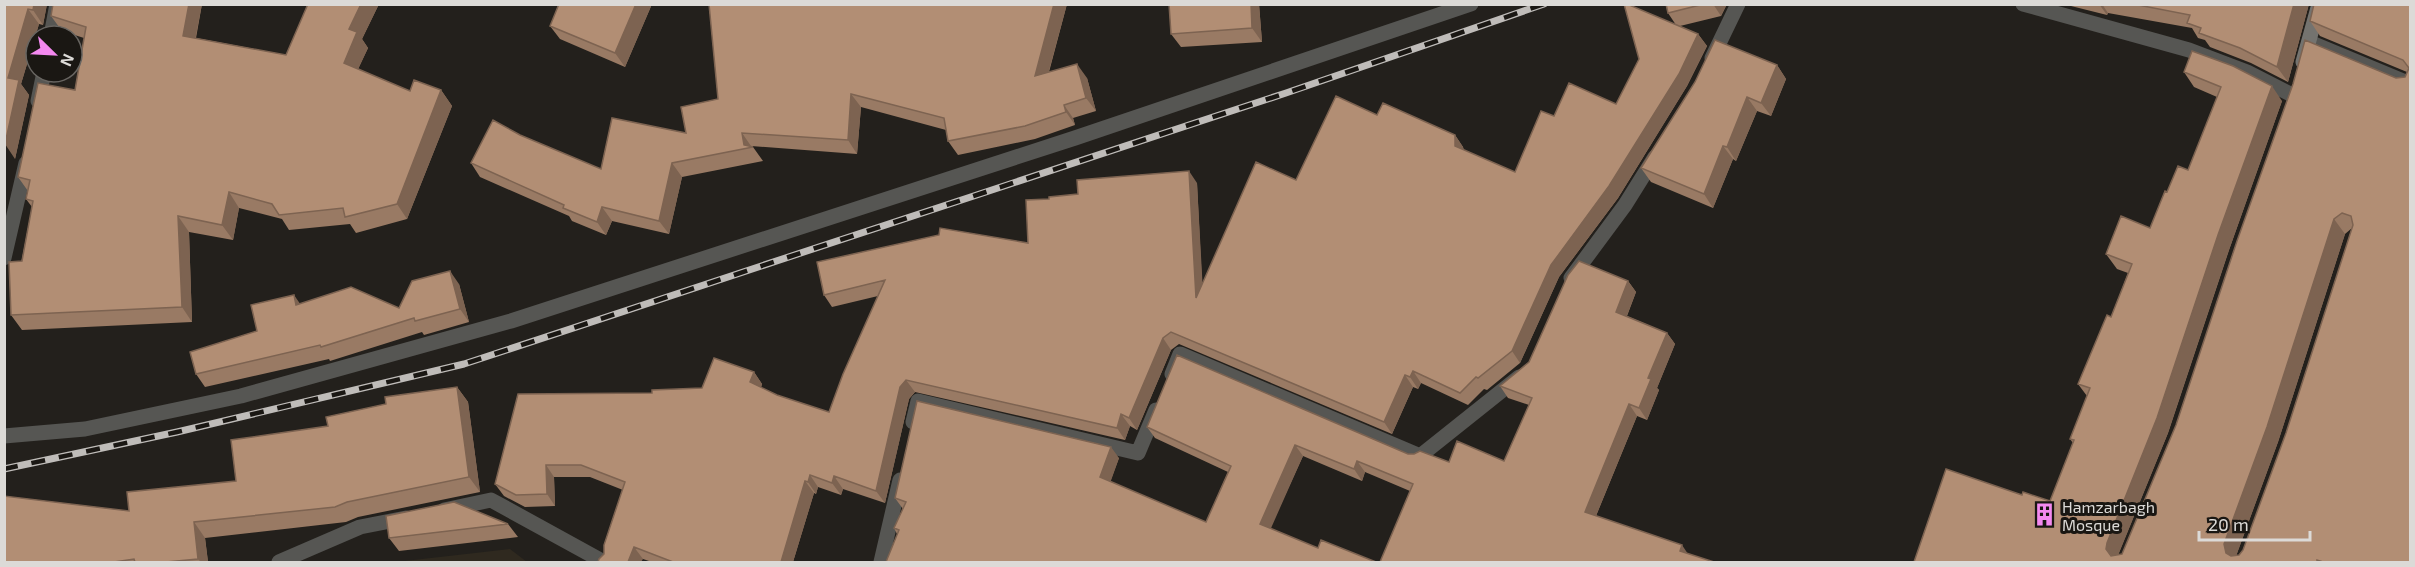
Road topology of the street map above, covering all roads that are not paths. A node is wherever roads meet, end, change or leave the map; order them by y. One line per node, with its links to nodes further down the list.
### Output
1 (57, 4): 6 (street)
2 (1471, 4): 18 (street)
3 (1738, 4): 8 (street)
4 (2023, 4): 7 (street)
5 (2319, 4): 7 (street)
6 (53, 24)
7 (2309, 42): 10 (street)
8 (1707, 69)
9 (42, 84): 11 (street)
10 (2410, 84)
11 (35, 117)
12 (1660, 148): 15 (street)
13 (28, 151): 14 (street)
14 (4, 258)
15 (1564, 291)
16 (1528, 369): 17 (street)
17 (910, 435)
18 (4, 436)
19 (902, 470): 22 (street)
20 (279, 562): 21 (street)
21 (604, 562)
22 (880, 562)

